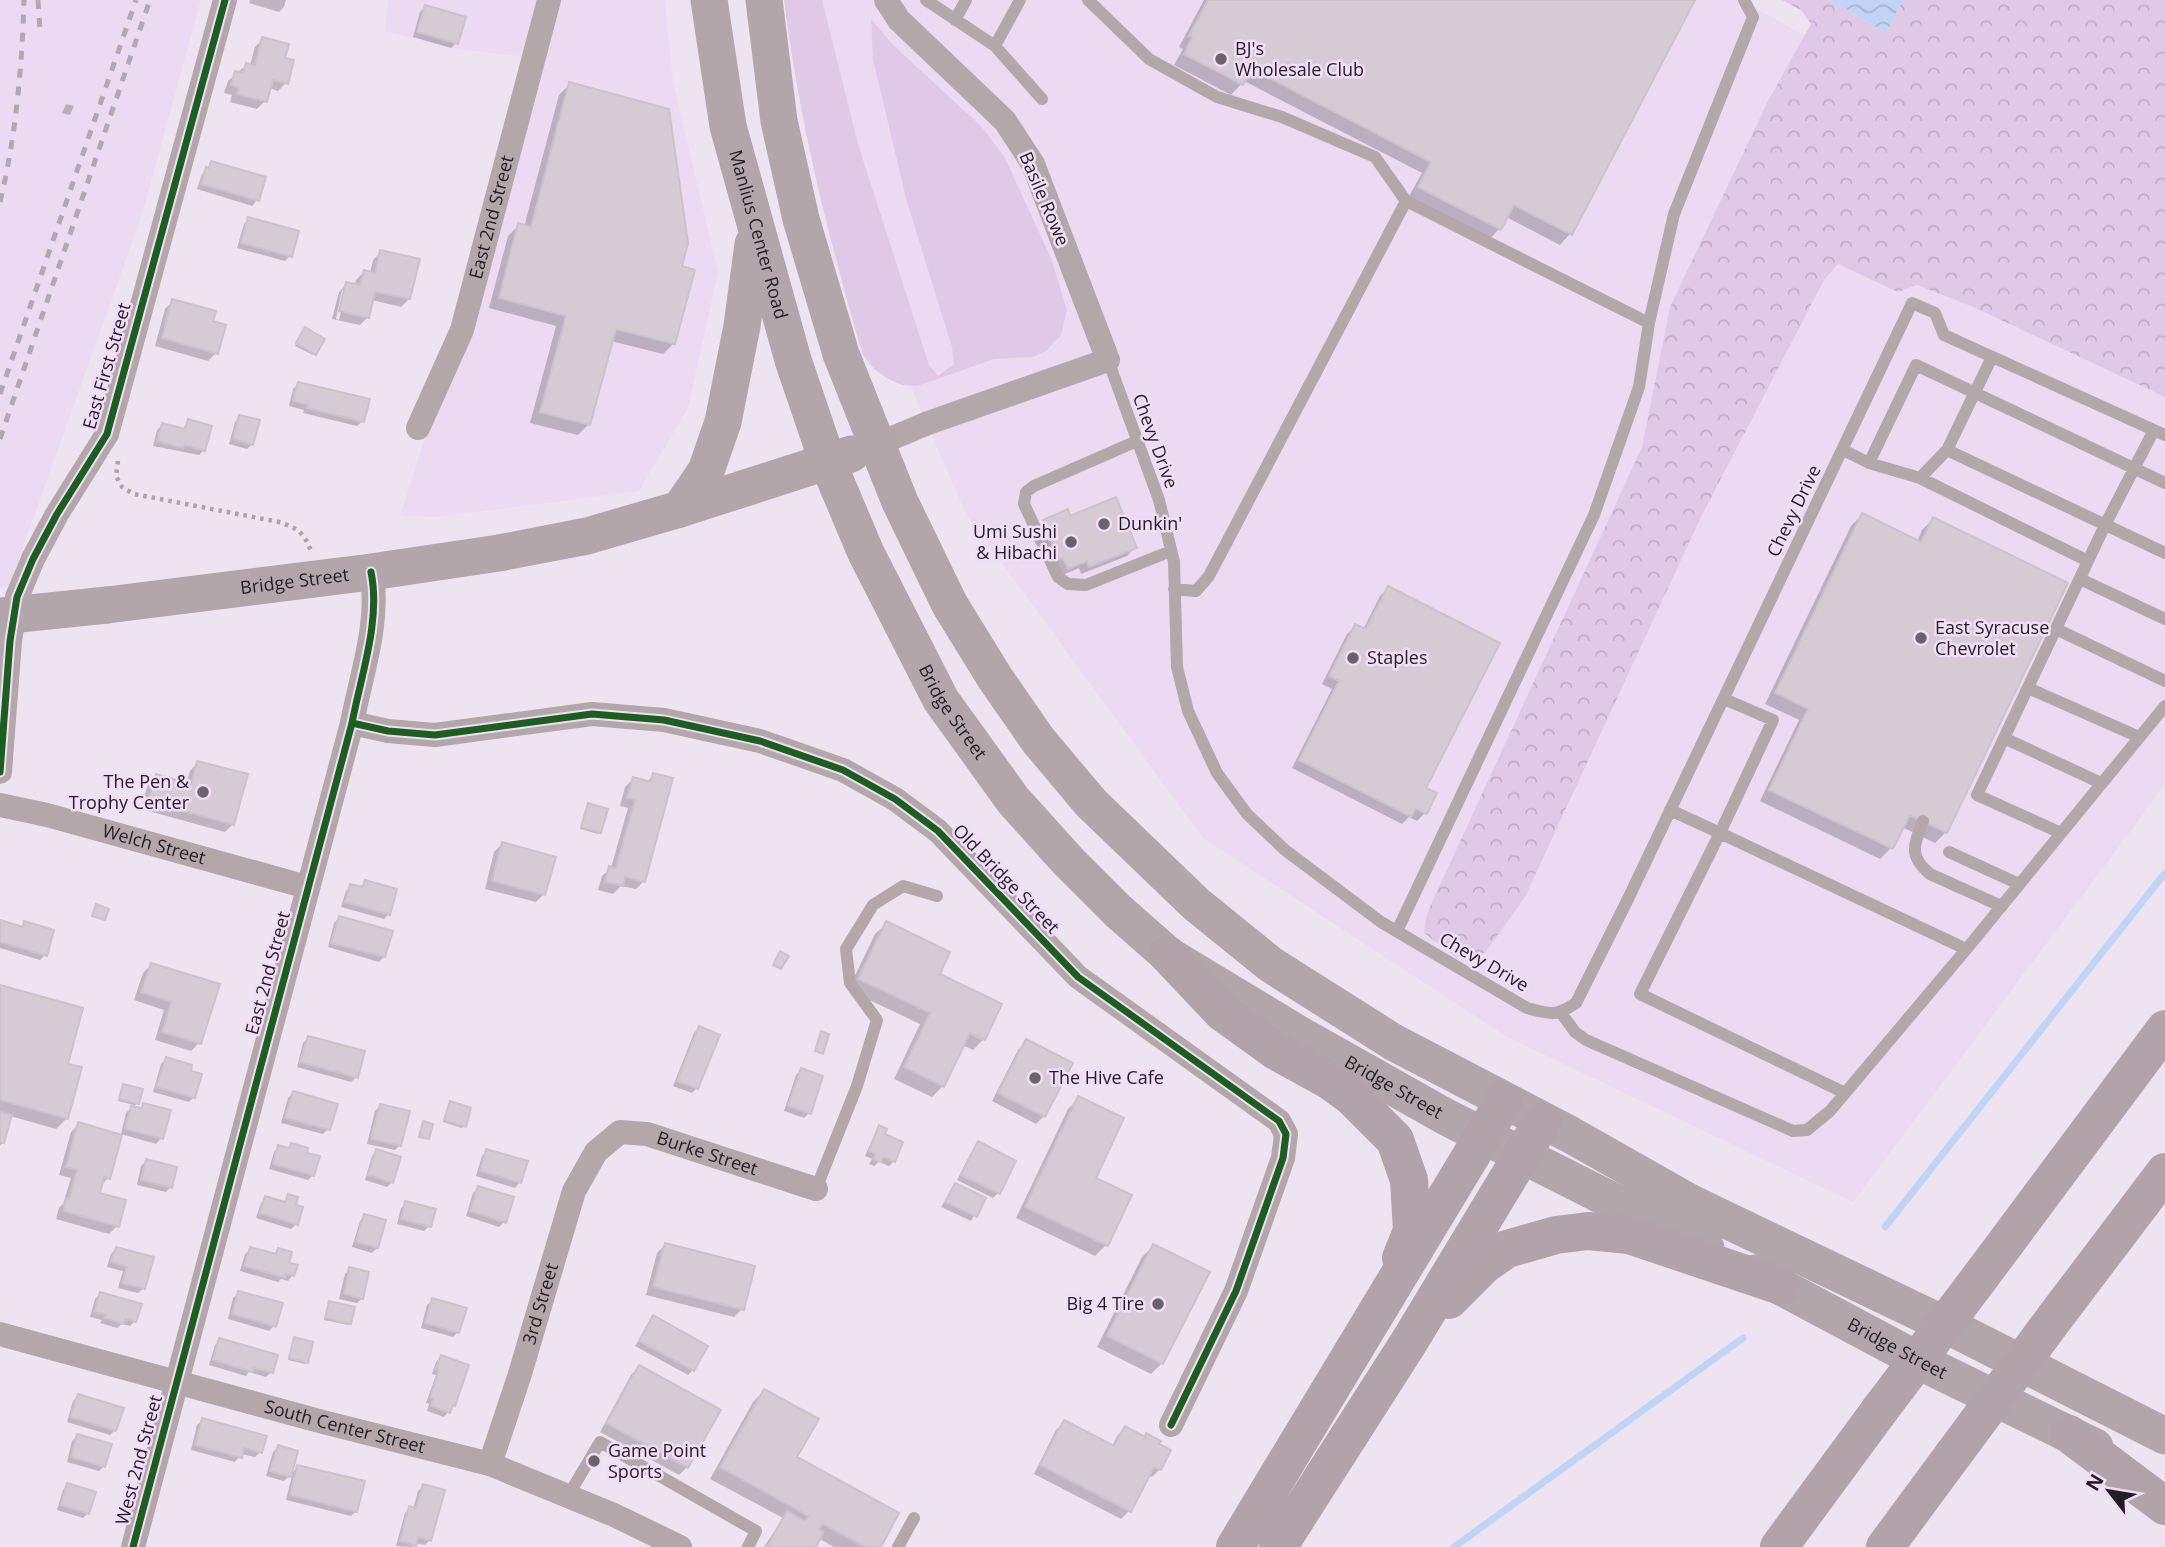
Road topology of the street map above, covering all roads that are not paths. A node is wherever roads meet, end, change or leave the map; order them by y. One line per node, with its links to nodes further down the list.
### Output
1 (225, 0): 49 (street, East First Street)
2 (549, 0): 20 (street, East 2nd Street)
3 (764, 0): 23 (main road)
4 (886, 0): 18 (street, Basile Rowe)
5 (966, 0): 11 (lane)
6 (1020, 0): 12 (lane)
7 (1088, 0): 14 (lane)
8 (1744, 0): 16 (lane)
9 (928, 1): 11 (lane)
10 (709, 9): 15 (main road, Manlius Center Road)
11 (955, 20): 12 (lane)
12 (995, 46): 13 (lane)
13 (1042, 99)
14 (1406, 201): 16 (lane); 38 (lane)
15 (755, 229): 26 (main road, Manlius Center Road); 31 (main road)
16 (1649, 323): 61 (lane)
17 (1992, 357): 19 (lane); 21 (lane); 24 (lane, Chevy Drive)
18 (1108, 360): 22 (lane, Chevy Drive); 23 (street, Bridge Street)
19 (1975, 394): 25 (lane); 27 (lane); 28 (lane)
20 (418, 428)
21 (2160, 433): 28 (lane)
22 (1137, 441): 33 (lane, Chevy Drive); 33 (lane)
23 (878, 444): 26 (main road, Bridge Street); 67 (main road)
24 (1843, 450): 27 (lane); 44 (lane, Chevy Drive)
25 (1947, 450): 29 (lane); 32 (lane)
26 (828, 463): 31 (main road, Bridge Street); 63 (main road, Bridge Street)
27 (1869, 463): 29 (lane)
28 (2134, 469): 30 (lane); 32 (lane)
29 (1920, 478): 35 (lane)
30 (2165, 483)
31 (680, 509): 36 (main road, Bridge Street)
32 (2106, 523): 34 (lane); 35 (lane)
33 (1171, 551): 38 (lane, Chevy Drive)
34 (2165, 553)
35 (2088, 561): 37 (lane)
36 (371, 572): 39 (main road, Bridge Street, bridge); 46 (street, East 2nd Street)
37 (2080, 579): 40 (lane); 41 (lane)
38 (1174, 589): 61 (lane, Chevy Drive)
39 (0, 616)
40 (2165, 619)
41 (2056, 629): 42 (lane); 43 (lane)
42 (2165, 681)
43 (2028, 688): 47 (lane); 48 (lane)
44 (1724, 699): 52 (lane, Chevy Drive); 54 (lane)
45 (2165, 706): 48 (lane)
46 (352, 723): 58 (street, East 2nd Street); 79 (street, Old Bridge Street)
47 (2004, 737): 50 (lane); 55 (lane)
48 (2139, 737): 50 (lane)
49 (0, 772)
50 (2101, 783): 55 (lane)
51 (0, 805): 58 (street, Welch Street)
52 (1670, 810): 54 (lane); 64 (lane, Chevy Drive)
53 (1923, 821): 60 (lane)
54 (1720, 833): 62 (lane); 66 (lane)
55 (2061, 833): 57 (lane)
56 (1949, 852): 57 (lane)
57 (2019, 884): 60 (lane)
58 (307, 887): 78 (street, East 2nd Street)
59 (937, 896): 73 (lane)
60 (2001, 906): 62 (lane)
61 (1397, 931): 64 (lane, Chevy Drive)
62 (1966, 949): 66 (lane)
63 (1168, 955): 69 (main road, Bridge Street); 75 (highway)
64 (1561, 1013): 66 (lane)
65 (2165, 1029): 93 (highway, bridge)
66 (1845, 1093)
67 (1504, 1101): 68 (main road); 69 (highway)
68 (1542, 1122): 71 (highway); 81 (main road)
69 (1484, 1136): 71 (main road, Bridge Street); 75 (highway)
70 (601, 1147): 73 (street, Burke Street); 82 (street, 3rd Street)
71 (1521, 1154): 74 (main road, Bridge Street); 77 (highway)
72 (2165, 1172): 94 (highway, bridge)
73 (816, 1189)
74 (1781, 1286): 77 (highway); 80 (main road, Bridge Street)
75 (1380, 1310): 91 (highway)
76 (0, 1334): 78 (street, South Center Street)
77 (1409, 1342): 92 (highway)
78 (176, 1381): 82 (street, South Center Street); 87 (street, West 2nd Street)
79 (1171, 1425)
80 (2069, 1434): 83 (main road, Bridge Street); 85 (highway)
81 (2165, 1436)
82 (490, 1464): 84 (street, South Center Street)
83 (2165, 1483)
84 (568, 1496): 88 (street, South Center Street); 89 (lane)
85 (2165, 1506)
86 (914, 1518): 90 (lane)
87 (132, 1547)
88 (680, 1547)
89 (748, 1547)
90 (898, 1547)
91 (1235, 1547)
92 (1278, 1547)
93 (1779, 1547)
94 (1885, 1547)

